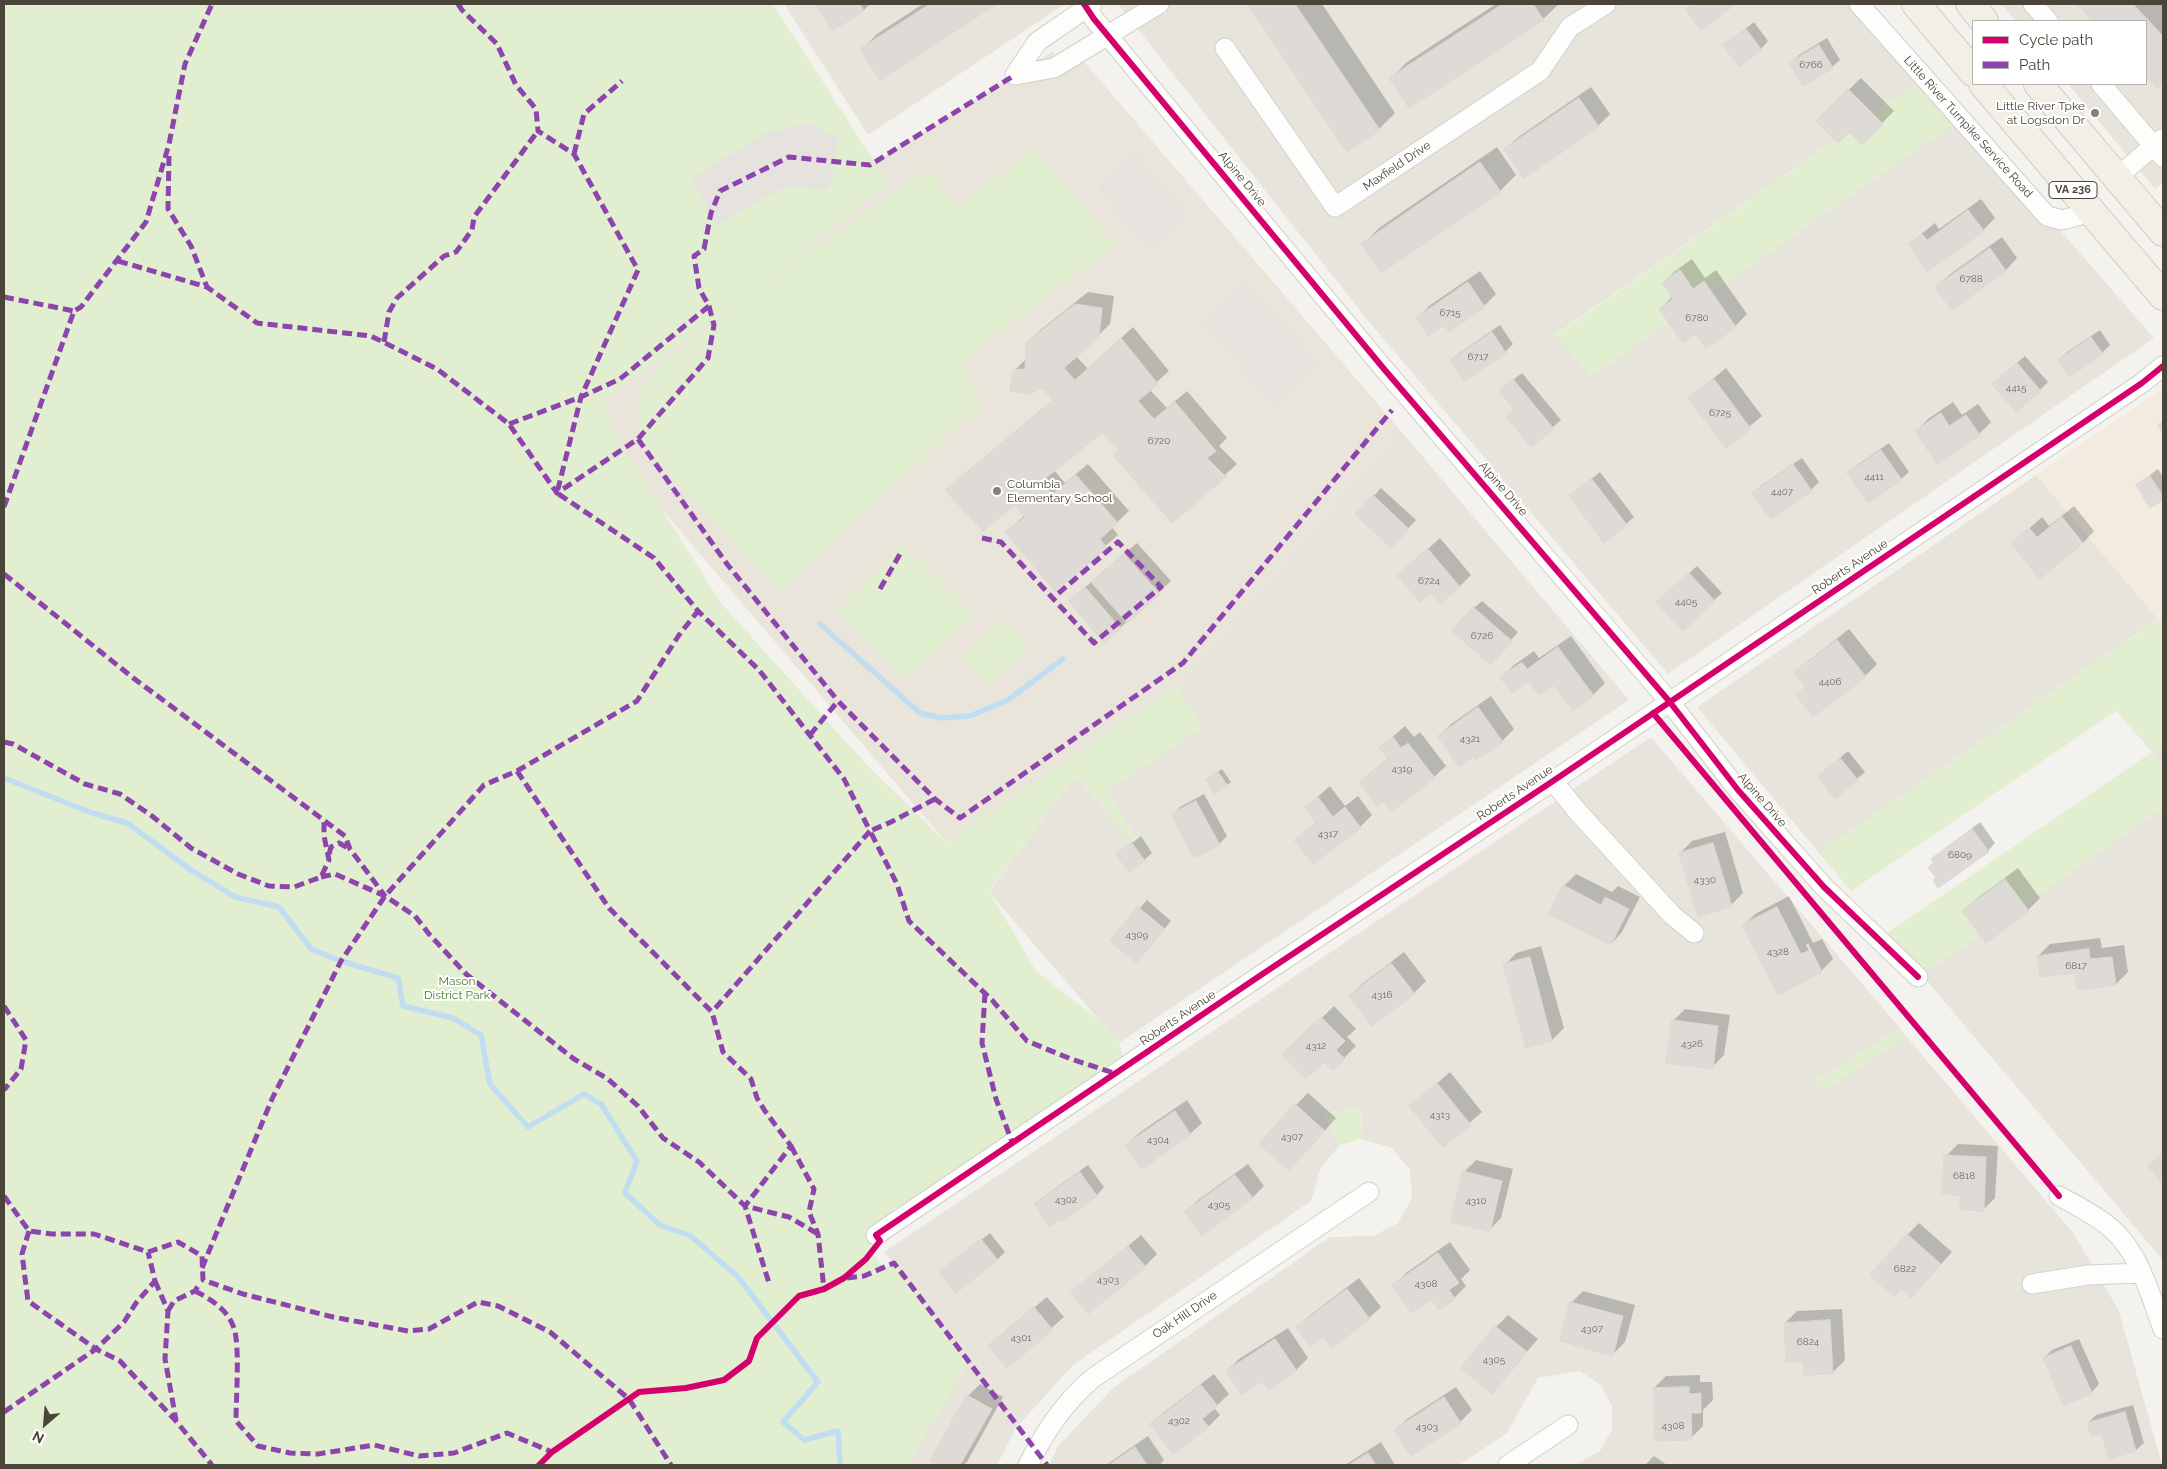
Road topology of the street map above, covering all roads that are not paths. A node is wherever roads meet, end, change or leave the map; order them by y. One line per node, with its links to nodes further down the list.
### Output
1 (1158, 4): 10 (street)
2 (1606, 4): 11 (street, Maxfield Drive)
3 (1859, 4): 18 (street, Little River Turnpike Service Road)
4 (1916, 4): 12 (main road)
5 (1970, 4): 8 (main road)
6 (2033, 4): 9 (street)
7 (1088, 5): 10 (street, Alpine Drive); 10 (street)
8 (1983, 20)
9 (2047, 20)
10 (1108, 35): 22 (street, Alpine Drive)
11 (1225, 48)
12 (1972, 71)
13 (1984, 85): 18 (main road, VA 236)
14 (2039, 85): 17 (main road, VA 236)
15 (2102, 85): 16 (street)
16 (2160, 147): 17 (street)
17 (2117, 177): 19 (main road, VA 236)
18 (2092, 212): 20 (main road, VA 236)
19 (2163, 232)
20 (2163, 296)
21 (2163, 366): 22 (street, Roberts Avenue)
22 (1669, 701): 23 (street, Roberts Avenue); 25 (street, Alpine Drive)
23 (1554, 782): 24 (street); 28 (street, Roberts Avenue)
24 (1694, 933)
25 (1918, 977)
26 (1369, 1192): 33 (street, Oak Hill Drive)
27 (2059, 1196): 29 (street)
28 (876, 1235)
29 (2142, 1273): 30 (street); 31 (street)
30 (2032, 1284)
31 (2163, 1329)
32 (1568, 1424): 34 (street)
33 (1028, 1465)
34 (1508, 1465)

